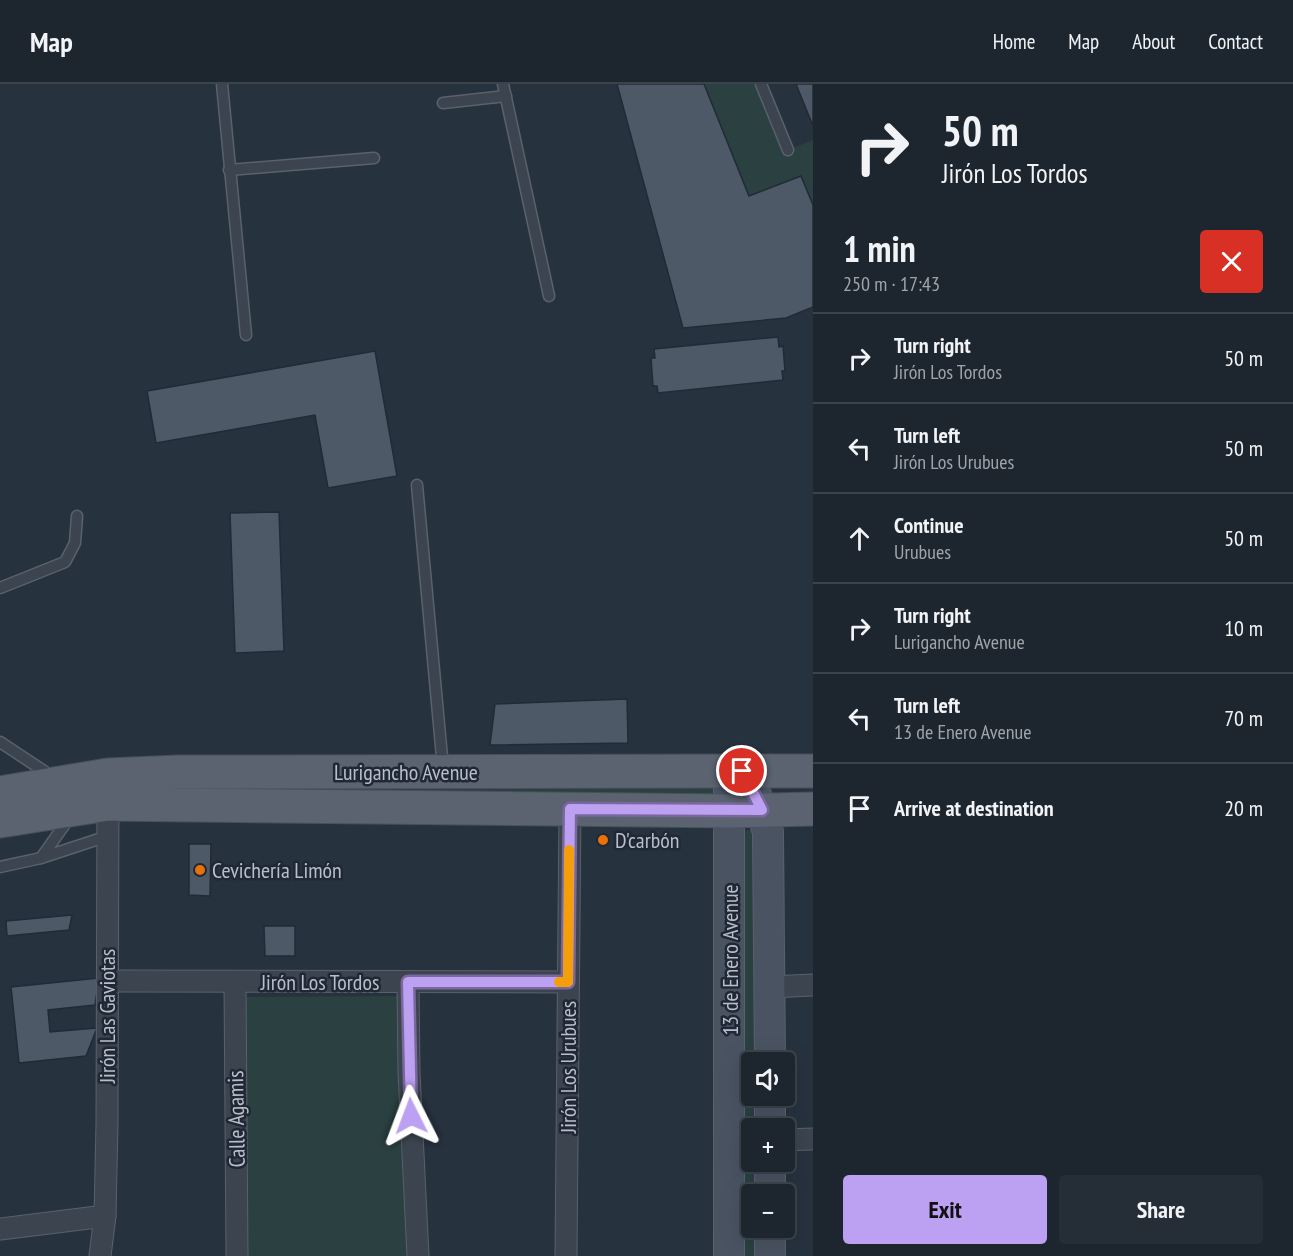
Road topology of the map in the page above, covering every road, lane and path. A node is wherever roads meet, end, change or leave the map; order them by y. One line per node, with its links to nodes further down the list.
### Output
1 (222, 84): 8 (lane)
2 (504, 84): 4 (lane)
3 (761, 84): 6 (lane)
4 (506, 96): 5 (lane); 9 (lane)
5 (443, 103)
6 (788, 150)
7 (374, 158): 8 (lane)
8 (229, 170): 10 (lane)
9 (549, 296)
10 (246, 335)
11 (417, 485): 16 (lane)
12 (77, 516): 13 (lane)
13 (0, 588)
14 (0, 742): 19 (lane)
15 (813, 771): 17 (main road, Lurigancho Avenue)
16 (444, 772): 17 (main road, Lurigancho Avenue); 20 (main road, Lurigancho Avenue)
17 (736, 772): 23 (main road, 13 de Enero Avenue)
18 (0, 793): 19 (main road, Lurigancho Avenue)
19 (68, 795): 20 (main road, Lurigancho Avenue); 24 (main road, Lurigancho Avenue); 25 (lane)
20 (108, 805): 21 (main road, Lurigancho Avenue); 25 (lane); 27 (street, Jirón Las Gaviotas)
21 (570, 809): 23 (main road, Lurigancho Avenue); 30 (street, Jirón Los Urubues)
22 (813, 809): 23 (main road, Lurigancho Avenue)
23 (746, 810): 32 (main road, 13 de Enero Avenue); 43 (main road, 13 de Enero Avenue)
24 (0, 821)
25 (41, 858): 26 (lane)
26 (0, 867)
27 (107, 981): 28 (street, Jirón Los Tordos); 36 (street, Jirón Las Gaviotas)
28 (235, 981): 29 (street, Jirón Los Tordos); 40 (street, Calle Agamis)
29 (408, 982): 30 (street, Jirón Los Tordos); 41 (street)
30 (568, 982): 42 (street, Jirón Los Urubues)
31 (813, 985): 32 (street)
32 (770, 987): 33 (main road, 13 de Enero Avenue)
33 (770, 1052)
34 (795, 1140): 35 (street)
35 (813, 1140)
36 (105, 1216): 37 (street); 39 (street, Jirón Las Gaviotas)
37 (0, 1229)
38 (770, 1238): 44 (main road)
39 (100, 1256)
40 (237, 1256)
41 (418, 1256)
42 (566, 1256)
43 (729, 1256)
44 (770, 1256)

